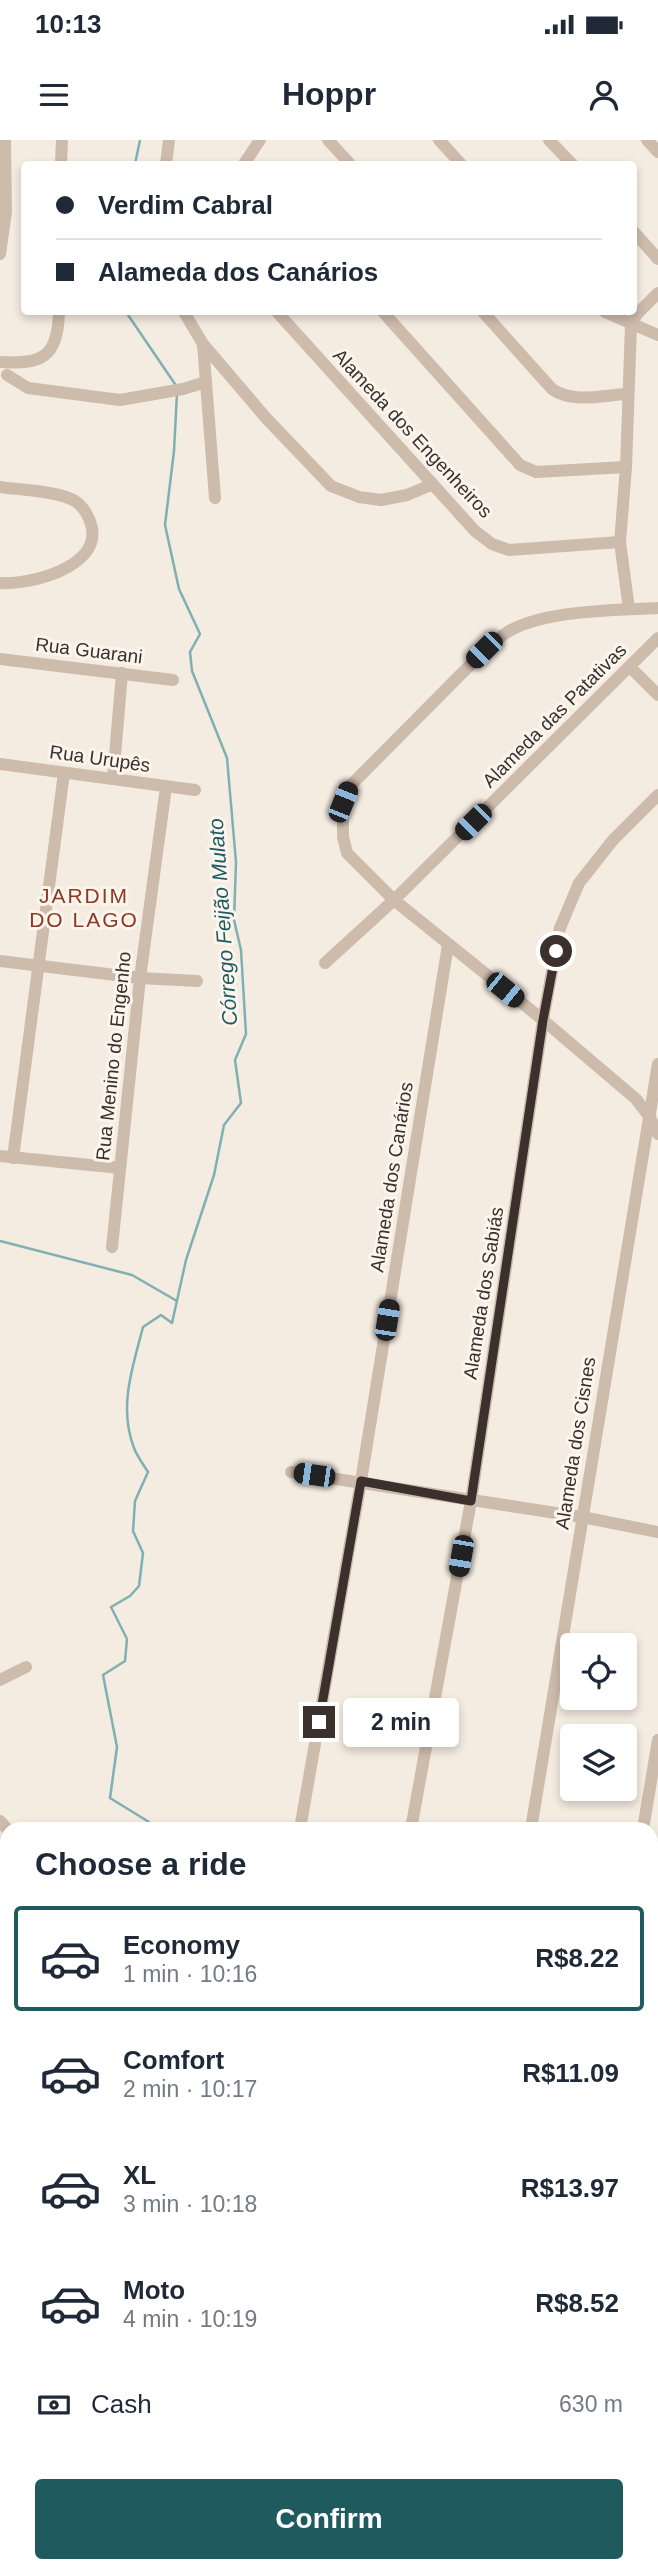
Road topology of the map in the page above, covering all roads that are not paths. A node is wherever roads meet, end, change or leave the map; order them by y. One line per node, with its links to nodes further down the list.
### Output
1 (5, 140): 17 (street)
2 (62, 140): 10 (street)
3 (169, 140): 11 (street)
4 (260, 140): 12 (street)
5 (328, 140): 13 (street)
6 (439, 140): 14 (street)
7 (549, 140): 15 (street)
8 (647, 140): 9 (street)
9 (658, 152)
10 (61, 161)
11 (166, 161)
12 (249, 161)
13 (347, 161)
14 (458, 161)
15 (569, 161)
16 (637, 235): 18 (street)
17 (0, 254)
18 (658, 259)
19 (658, 293): 20 (street)
20 (637, 314)
21 (58, 315): 32 (street)
22 (186, 315): 30 (street)
23 (280, 315): 37 (street, Alameda dos Engenheiros)
24 (386, 315): 36 (street)
25 (486, 315): 35 (street)
26 (611, 315): 28 (street)
27 (636, 315): 28 (street)
28 (631, 325): 29 (street); 35 (street)
29 (658, 335)
30 (203, 344): 34 (street); 37 (street)
31 (0, 362): 32 (street)
32 (21, 363): 33 (street)
33 (4, 377): 34 (street)
34 (206, 382): 39 (street)
35 (627, 394): 36 (street)
36 (626, 467): 40 (street)
37 (433, 484): 40 (street, Alameda dos Engenheiros)
38 (0, 488): 41 (street)
39 (215, 498)
40 (620, 542): 43 (street)
41 (0, 583)
42 (658, 608): 43 (street)
43 (629, 609): 56 (street)
44 (658, 638): 46 (street, Alameda das Patativas)
45 (0, 659): 47 (street, Rua Guarani)
46 (630, 667): 49 (street); 56 (street, Alameda das Patativas)
47 (122, 673): 48 (street, Rua Guarani); 52 (street)
48 (173, 680)
49 (658, 695)
50 (0, 764): 51 (street, Rua Urupês)
51 (64, 772): 52 (street, Rua Urupês); 60 (street)
52 (113, 779): 53 (street, Rua Urupês)
53 (166, 787): 54 (street, Rua Urupês); 61 (street, Rua Menino do Engenho)
54 (195, 790)
55 (658, 795): 63 (street, Alameda dos Sabiás)
56 (394, 900): 57 (street); 59 (street, Alameda das Patativas)
57 (448, 944): 63 (street); 71 (street, Alameda dos Canários)
58 (0, 961): 60 (street)
59 (325, 963)
60 (38, 965): 61 (street); 67 (street)
61 (140, 978): 62 (street); 68 (street, Rua Menino do Engenho)
62 (197, 981)
63 (543, 1020): 65 (street); 72 (street, Alameda dos Sabiás)
64 (658, 1064): 65 (street, Alameda dos Cisnes)
65 (649, 1116): 66 (street); 73 (street, Alameda dos Cisnes)
66 (658, 1134)
67 (7, 1157): 68 (street)
68 (120, 1168): 69 (street, Rua Menino do Engenho)
69 (112, 1247)
70 (291, 1472): 71 (street)
71 (361, 1481): 72 (street); 78 (street, Alameda dos Canários)
72 (471, 1501): 73 (street); 79 (street, Alameda dos Sabiás)
73 (582, 1517): 74 (street); 80 (street, Alameda dos Cisnes)
74 (658, 1532)
75 (26, 1667): 76 (street)
76 (0, 1680)
77 (658, 1740): 81 (street)
78 (301, 1822)
79 (412, 1822)
80 (532, 1822)
81 (644, 1822)

